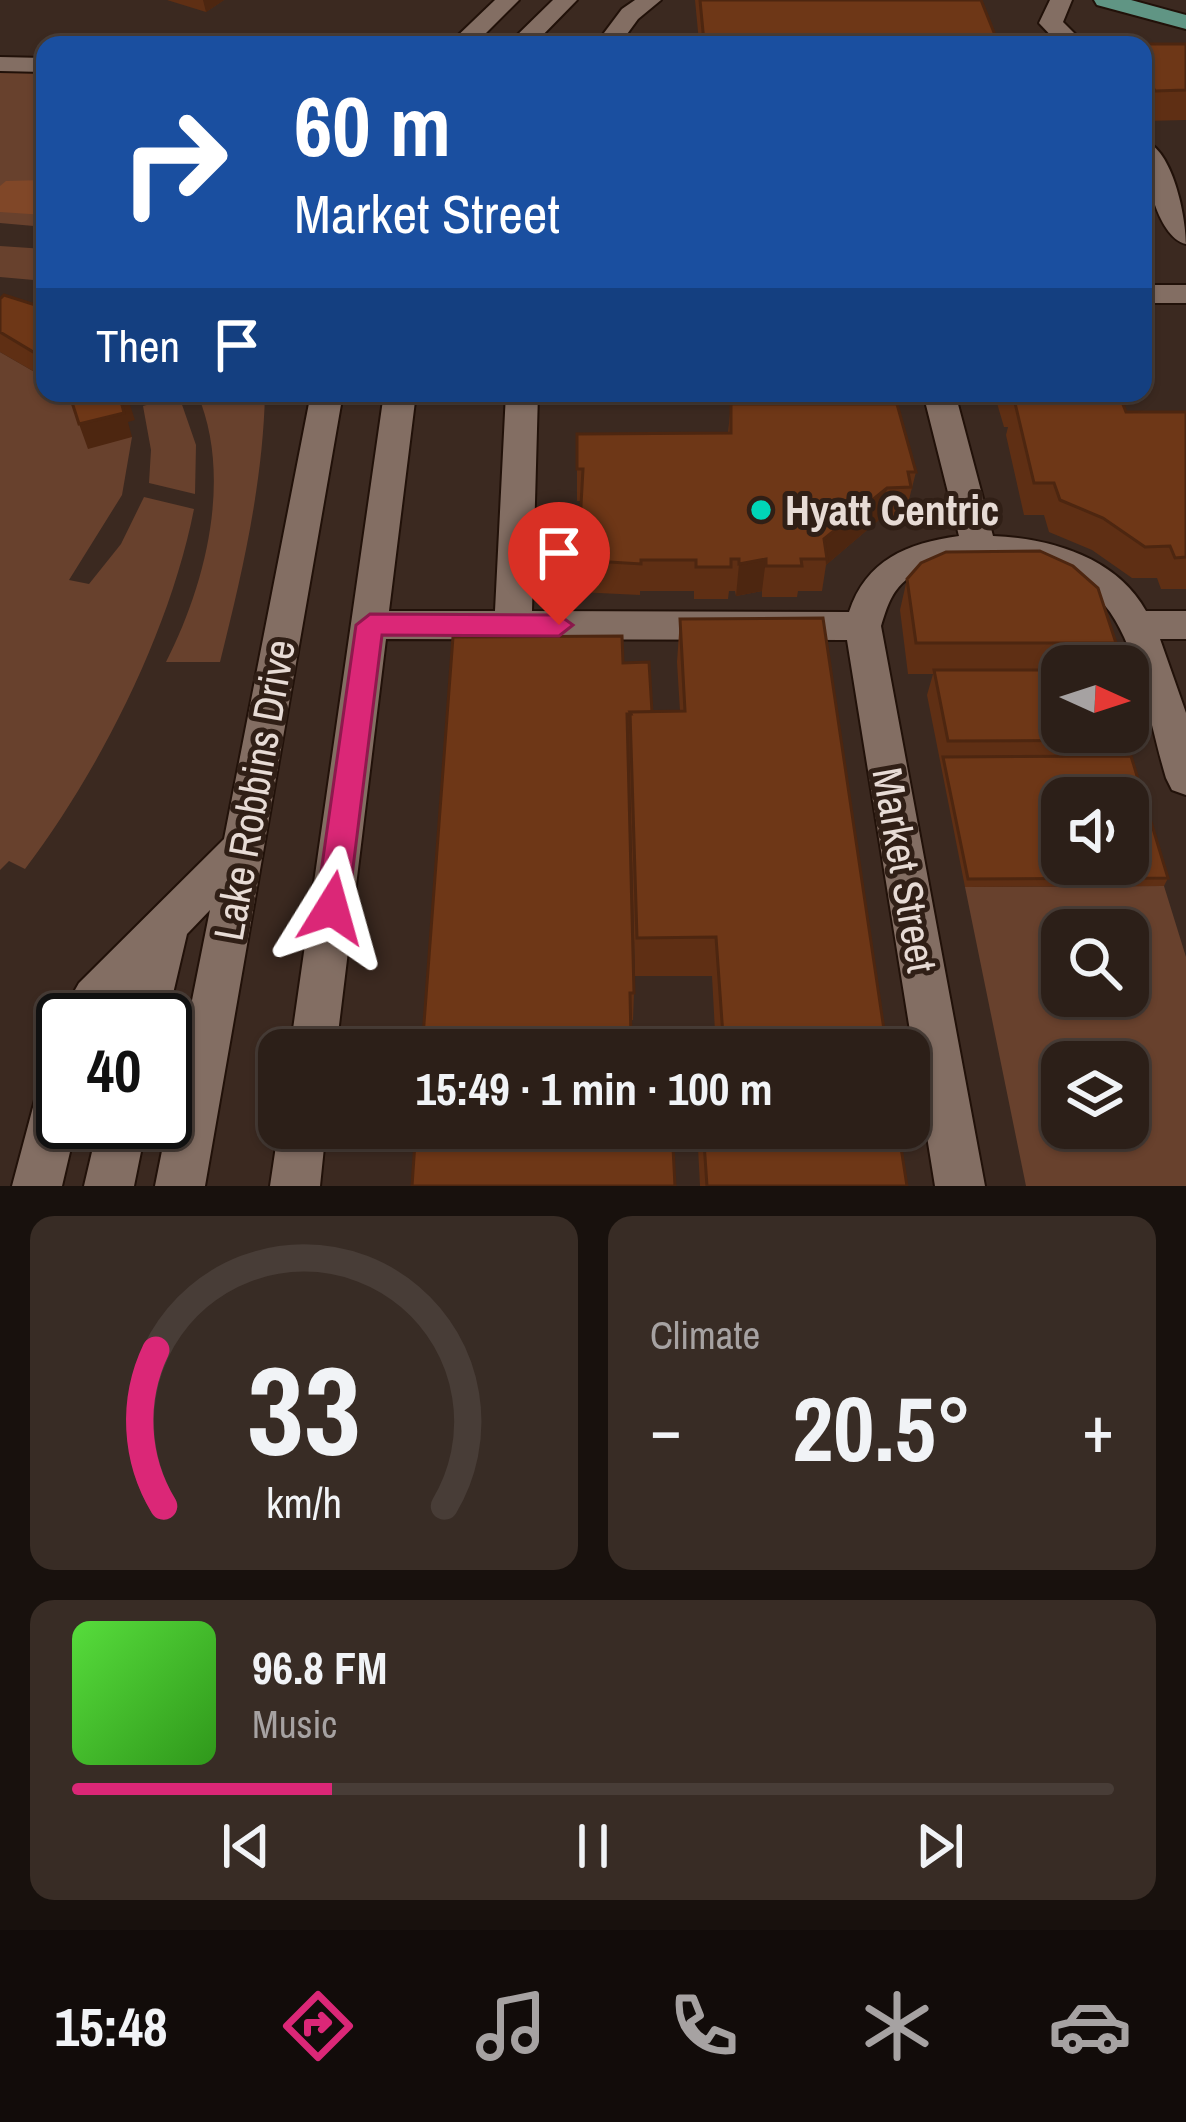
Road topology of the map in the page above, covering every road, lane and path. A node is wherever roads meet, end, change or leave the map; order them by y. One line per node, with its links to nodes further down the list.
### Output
1 (1061, 0): 9 (street)
2 (1105, 0): 5 (main road)
3 (507, 1): 4 (street); 6 (street)
4 (594, 6): 7 (street); 8 (street)
5 (1186, 22)
6 (470, 36)
7 (536, 36)
8 (604, 36)
9 (1065, 36)
10 (0, 64): 11 (street)
11 (36, 65)
12 (1152, 166): 13 (street)
13 (1186, 236)
14 (1186, 294): 15 (street)
15 (1152, 295)
16 (325, 402): 29 (street, Lake Robbins Drive)
17 (399, 402): 21 (street, Lake Robbins Drive)
18 (522, 402): 22 (street)
19 (941, 402): 20 (street)
20 (979, 547): 23 (street); 26 (street)
21 (370, 625): 22 (street); 33 (street, Lake Robbins Drive)
22 (513, 625): 25 (street)
23 (1135, 625): 24 (street); 28 (street)
24 (1186, 625)
25 (604, 626): 26 (street); 27 (street)
26 (862, 626): 41 (street, Market Street)
27 (606, 668)
28 (1186, 778)
29 (243, 847): 30 (street); 39 (street, Lake Robbins Drive)
30 (167, 925): 31 (street); 32 (street)
31 (100, 993)
32 (152, 993)
33 (316, 1029)
34 (46, 1149): 37 (street)
35 (117, 1149): 38 (street)
36 (299, 1149): 40 (street)
37 (37, 1186)
38 (109, 1186)
39 (180, 1186)
40 (295, 1186)
41 (960, 1186)

